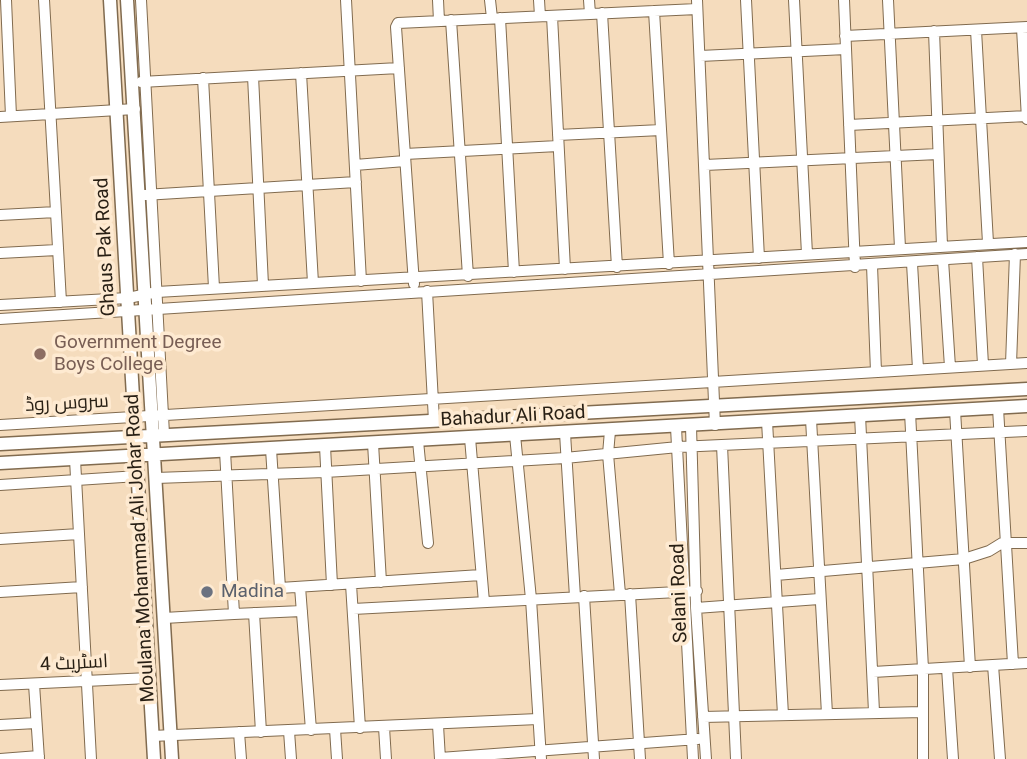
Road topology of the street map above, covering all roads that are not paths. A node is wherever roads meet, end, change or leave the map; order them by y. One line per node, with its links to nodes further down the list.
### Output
1 (44, 0): 45 (street)
2 (110, 0): 44 (main road)
3 (127, 0): 42 (main road, Moulana Mohammad Ali Johar Road)
4 (141, 0): 42 (street)
5 (346, 0): 37 (street)
6 (438, 0): 25 (street)
7 (491, 0): 23 (street)
8 (539, 0): 21 (street)
9 (589, 0): 20 (street)
10 (640, 0): 18 (street)
11 (747, 0): 34 (street)
12 (794, 0): 33 (street)
13 (844, 0): 30 (street)
14 (888, 0): 29 (street)
15 (697, 5): 17 (street); 35 (street)
16 (4, 6): 31 (street)
17 (654, 11): 18 (street); 53 (street)
18 (640, 12): 19 (street)
19 (602, 13): 20 (street); 54 (street)
20 (590, 14): 22 (street)
21 (540, 16): 22 (street); 23 (street)
22 (552, 16): 55 (street)
23 (496, 18): 24 (street); 57 (street)
24 (451, 20): 25 (street); 58 (street)
25 (439, 21): 36 (street)
26 (1025, 27): 27 (street); 48 (street)
27 (976, 30): 28 (street); 49 (street)
28 (934, 32): 29 (street); 50 (street)
29 (891, 33): 30 (street); 51 (street)
30 (845, 36): 32 (street)
31 (4, 43): 39 (street)
32 (846, 49): 33 (street); 52 (street)
33 (797, 52): 34 (street); 63 (street)
34 (749, 54): 35 (street); 64 (street)
35 (699, 56): 66 (street)
36 (399, 68): 37 (street); 61 (street)
37 (350, 71): 38 (street); 65 (street)
38 (301, 73): 40 (street); 68 (street)
39 (5, 76): 46 (street)
40 (253, 76): 41 (street); 69 (street)
41 (203, 78): 42 (street); 70 (street)
42 (139, 82): 43 (main road, Moulana Mohammad Ali Johar Road); 71 (street)
43 (135, 109): 44 (street); 71 (main road, Moulana Mohammad Ali Johar Road)
44 (117, 110): 45 (street); 106 (main road, Ghaus Pak Road)
45 (50, 114): 46 (street); 72 (street)
46 (11, 116): 47 (street)
47 (0, 117)
48 (1027, 117): 49 (street)
49 (981, 118): 50 (street); 75 (street)
50 (937, 121): 51 (street); 59 (street)
51 (896, 123): 52 (street); 60 (street)
52 (849, 125): 62 (street)
53 (661, 130): 54 (street); 89 (street)
54 (608, 132): 55 (street); 91 (street)
55 (558, 135): 56 (street)
56 (558, 146): 57 (street); 93 (street)
57 (507, 149): 58 (street); 94 (street)
58 (460, 151): 61 (street); 95 (street)
59 (938, 154): 60 (street); 76 (street)
60 (897, 156): 62 (street); 77 (street)
61 (405, 158): 65 (street); 97 (street)
62 (851, 159): 63 (street); 79 (street)
63 (802, 161): 64 (street); 81 (street)
64 (754, 163): 66 (street); 85 (street)
65 (355, 165): 67 (street)
66 (705, 165): 87 (street)
67 (356, 182): 68 (street); 98 (street)
68 (307, 184): 69 (street); 99 (street)
69 (258, 187): 70 (street); 100 (street)
70 (209, 191): 71 (street); 101 (street)
71 (145, 195): 103 (main road, Moulana Mohammad Ali Johar Road)
72 (56, 212): 73 (street); 78 (street)
73 (0, 215)
74 (1027, 242): 75 (street)
75 (988, 243): 76 (street)
76 (942, 246): 77 (street)
77 (900, 248): 79 (street)
78 (57, 250): 80 (street); 105 (street)
79 (854, 251): 81 (street); 92 (street)
80 (0, 253)
81 (807, 254): 85 (street)
82 (1015, 254): 83 (street); 84 (street); 111 (street)
83 (1027, 254)
84 (977, 257): 86 (street); 112 (street)
85 (759, 258): 87 (street)
86 (943, 260): 88 (street); 113 (street)
87 (709, 262): 89 (street); 96 (street)
88 (912, 263): 90 (street); 114 (street)
89 (669, 264): 91 (street)
90 (872, 265): 92 (street); 115 (street)
91 (617, 267): 93 (street)
92 (855, 267): 96 (street)
93 (565, 269): 94 (street)
94 (514, 272): 95 (street)
95 (468, 276): 97 (street)
96 (710, 276): 102 (street); 116 (street)
97 (413, 279): 98 (street); 104 (street)
98 (361, 281): 99 (street)
99 (313, 283): 100 (street)
100 (263, 285): 101 (street)
101 (214, 288): 103 (street)
102 (427, 291): 104 (street); 118 (street)
103 (151, 292): 106 (street); 108 (main road, Moulana Mohammad Ali Johar Road)
104 (414, 292): 108 (street)
105 (61, 302): 106 (street); 107 (street)
106 (128, 305): 108 (street); 109 (street); 126 (main road, Ghaus Pak Road)
107 (0, 306)
108 (152, 308): 125 (main road, Moulana Mohammad Ali Johar Road)
109 (0, 319)
110 (1027, 363): 111 (street, سروس روڈ)
111 (1011, 364): 112 (street, سروس روڈ)
112 (983, 365): 113 (street, سروس روڈ)
113 (950, 367): 114 (street, سروس روڈ)
114 (918, 369): 115 (street, سروس روڈ)
115 (876, 372): 116 (street, سروس روڈ)
116 (714, 382): 118 (street, سروس روڈ); 119 (street)
117 (1027, 389): 119 (main road, Bahadur Ali Road)
118 (433, 399): 125 (street, سروس روڈ); 128 (street)
119 (715, 406): 128 (main road, Bahadur Ali Road); 131 (street)
120 (1027, 406): 121 (main road, Bahadur Ali Road)
121 (998, 408): 122 (main road, Bahadur Ali Road); 136 (street)
122 (955, 410): 123 (main road, Bahadur Ali Road); 140 (street)
123 (910, 412): 124 (main road, Bahadur Ali Road); 142 (street)
124 (859, 415): 127 (main road, Bahadur Ali Road); 144 (street)
125 (158, 417): 126 (street, سروس روڈ); 138 (main road, Moulana Mohammad Ali Johar Road)
126 (136, 418): 130 (street, سروس روڈ); 141 (main road, Ghaus Pak Road)
127 (811, 419): 129 (main road, Bahadur Ali Road); 147 (street)
128 (434, 421): 138 (main road, Bahadur Ali Road)
129 (767, 421): 131 (main road, Bahadur Ali Road); 149 (street)
130 (0, 425)
131 (715, 425): 132 (main road, Bahadur Ali Road)
132 (691, 426): 133 (main road, Bahadur Ali Road); 153 (street, Selani Road)
133 (676, 427): 134 (main road, Bahadur Ali Road); 152 (street, Selani Road)
134 (610, 431): 137 (main road, Bahadur Ali Road); 156 (street)
135 (1027, 431): 136 (street)
136 (999, 432): 140 (street); 176 (street)
137 (565, 433): 139 (main road, Bahadur Ali Road); 159 (street)
138 (159, 435): 141 (main road, Bahadur Ali Road); 157 (main road, Moulana Mohammad Ali Johar Road)
139 (515, 435): 143 (main road, Bahadur Ali Road); 161 (street)
140 (956, 435): 142 (street); 178 (street)
141 (136, 436): 148 (main road, Bahadur Ali Road); 158 (main road, Ghaus Pak Road)
142 (911, 436): 144 (street); 179 (street)
143 (470, 438): 145 (main road, Bahadur Ali Road); 163 (street)
144 (861, 439): 147 (street); 180 (street)
145 (418, 441): 146 (main road, Bahadur Ali Road); 164 (street)
146 (373, 443): 151 (main road, Bahadur Ali Road); 165 (street)
147 (812, 443): 149 (street); 181 (street)
148 (0, 444)
149 (767, 444): 150 (street); 183 (street)
150 (722, 445): 153 (street); 198 (street)
151 (325, 446): 154 (main road, Bahadur Ali Road); 166 (street)
152 (678, 447): 153 (street); 156 (street); 189 (street, Selani Road)
153 (692, 447): 190 (street, Selani Road)
154 (271, 449): 155 (main road, Bahadur Ali Road); 167 (street)
155 (225, 451): 157 (main road, Bahadur Ali Road); 169 (street)
156 (608, 454): 159 (street); 192 (street)
157 (155, 455): 158 (main road, Bahadur Ali Road); 170 (main road, Moulana Mohammad Ali Johar Road)
158 (137, 456): 160 (main road, Bahadur Ali Road); 168 (main road, Ghaus Pak Road)
159 (565, 458): 161 (street); 193 (street)
160 (75, 459): 162 (main road, Bahadur Ali Road); 171 (street)
161 (518, 459): 163 (street); 194 (street)
162 (0, 463)
163 (470, 463): 164 (street); 182 (street)
164 (419, 466): 165 (street); 175 (street)
165 (372, 468): 166 (street); 184 (street)
166 (325, 472): 167 (street); 186 (street)
167 (273, 473): 169 (street); 188 (street)
168 (138, 476): 171 (street); 212 (main road, Ghaus Pak Road)
169 (225, 476): 170 (street); 203 (street)
170 (156, 478): 204 (main road, Moulana Mohammad Ali Johar Road)
171 (76, 480): 172 (street); 173 (street)
172 (0, 485)
173 (79, 534): 174 (street); 187 (street)
174 (0, 539)
175 (428, 543)
176 (1005, 543): 177 (street); 178 (street); 206 (street)
177 (1027, 543)
178 (964, 559): 179 (street); 208 (street)
179 (916, 563): 180 (street); 210 (street)
180 (867, 566): 181 (street); 211 (street)
181 (819, 572): 183 (street); 195 (street)
182 (481, 575): 184 (street); 197 (street)
183 (776, 575): 196 (street)
184 (381, 582): 185 (street)
185 (351, 583): 186 (street); 200 (street)
186 (332, 585): 188 (street)
187 (82, 587): 191 (street); 213 (street)
188 (300, 587): 201 (street)
189 (685, 591): 190 (street); 192 (street); 236 (street, Selani Road)
190 (697, 591): 199 (street, Selani Road)
191 (0, 592)
192 (625, 594): 193 (street); 237 (street)
193 (579, 597): 194 (street); 238 (street)
194 (531, 599): 197 (street); 222 (street)
195 (819, 599): 196 (street); 218 (street)
196 (776, 601): 198 (street); 219 (street)
197 (484, 602): 200 (street)
198 (729, 604): 199 (street); 220 (street)
199 (696, 608): 221 (street, Selani Road)
200 (353, 609): 227 (street)
201 (302, 611): 202 (street); 229 (street)
202 (254, 613): 203 (street); 232 (street)
203 (234, 614): 204 (street)
204 (164, 618): 233 (main road, Moulana Mohammad Ali Johar Road)
205 (1027, 663): 206 (street)
206 (1013, 664): 207 (street)
207 (993, 665): 208 (street); 258 (street)
208 (970, 667): 209 (street)
209 (947, 668): 210 (street); 257 (street)
210 (923, 669): 211 (street); 217 (street)
211 (873, 672): 216 (street)
212 (149, 678): 213 (street, اسٹریٹ 4); 234 (main road, Ghaus Pak Road)
213 (87, 681): 214 (street, اسٹریٹ 4); 243 (street)
214 (34, 684): 215 (street, اسٹریٹ 4); 223 (street)
215 (0, 685)
216 (874, 712): 217 (street); 218 (street)
217 (923, 712): 256 (street)
218 (827, 714): 219 (street)
219 (783, 715): 220 (street)
220 (735, 716): 221 (street); 255 (street)
221 (703, 717): 235 (street, Selani Road)
222 (538, 719): 225 (street); 239 (street)
223 (36, 723): 224 (street); 241 (street)
224 (0, 725)
225 (438, 725): 226 (street); 250 (street)
226 (384, 727): 227 (street); 249 (street)
227 (360, 728): 228 (street)
228 (335, 729): 229 (street); 248 (street)
229 (311, 730): 230 (street)
230 (289, 731): 232 (street); 247 (street)
231 (239, 732): 232 (street); 233 (street); 246 (street)
232 (261, 732)
233 (170, 735): 234 (street); 245 (main road, Moulana Mohammad Ali Johar Road)
234 (152, 736): 244 (main road, Ghaus Pak Road)
235 (704, 739): 236 (street); 254 (street, Selani Road)
236 (692, 740): 237 (street); 253 (street, Selani Road)
237 (639, 744): 238 (street); 252 (street)
238 (593, 747): 239 (street); 251 (street)
239 (540, 755): 240 (street)
240 (491, 757): 250 (street)
241 (39, 758): 242 (street)
242 (0, 759)
243 (91, 759)
244 (154, 759)
245 (172, 759)
246 (241, 759)
247 (291, 759)
248 (337, 759)
249 (386, 759)
250 (440, 759)
251 (594, 759)
252 (640, 759)
253 (693, 759)
254 (706, 759)
255 (737, 759)
256 (923, 759)
257 (953, 759)
258 (1000, 759)

